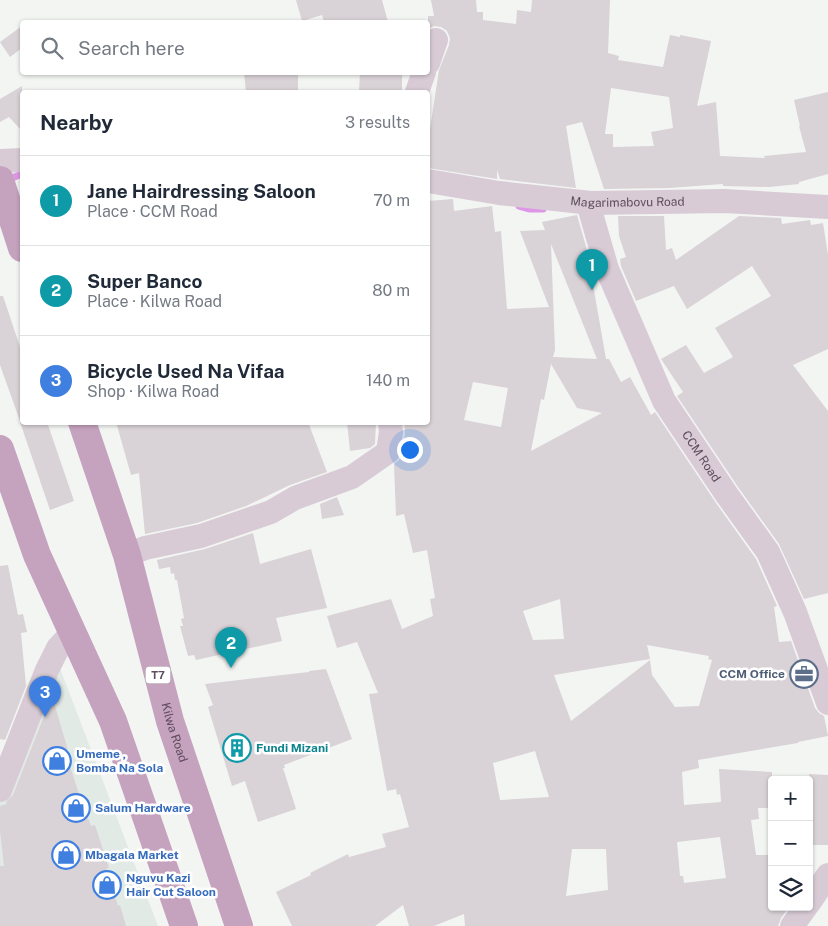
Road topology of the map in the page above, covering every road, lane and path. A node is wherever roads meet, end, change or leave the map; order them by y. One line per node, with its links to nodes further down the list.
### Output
1 (436, 40): 2 (street)
2 (430, 57)
3 (423, 75): 4 (street)
4 (418, 90)
5 (0, 160): 6 (street)
6 (20, 160)
7 (0, 180): 11 (highway)
8 (430, 181): 9 (street, Magarimabovu Road)
9 (591, 203): 10 (street, Magarimabovu Road); 17 (street, CCM Road)
10 (828, 207)
11 (20, 242)
12 (83, 425): 15 (highway, Kilwa Road / T7)
13 (390, 425): 15 (street)
14 (0, 450): 16 (highway)
15 (127, 555): 23 (highway, Kilwa Road / T7)
16 (72, 633): 18 (street); 22 (highway)
17 (828, 703)
18 (0, 790)
19 (828, 875): 20 (street)
20 (813, 897)
21 (803, 911): 24 (street)
22 (184, 926)
23 (239, 926)
24 (792, 926)

